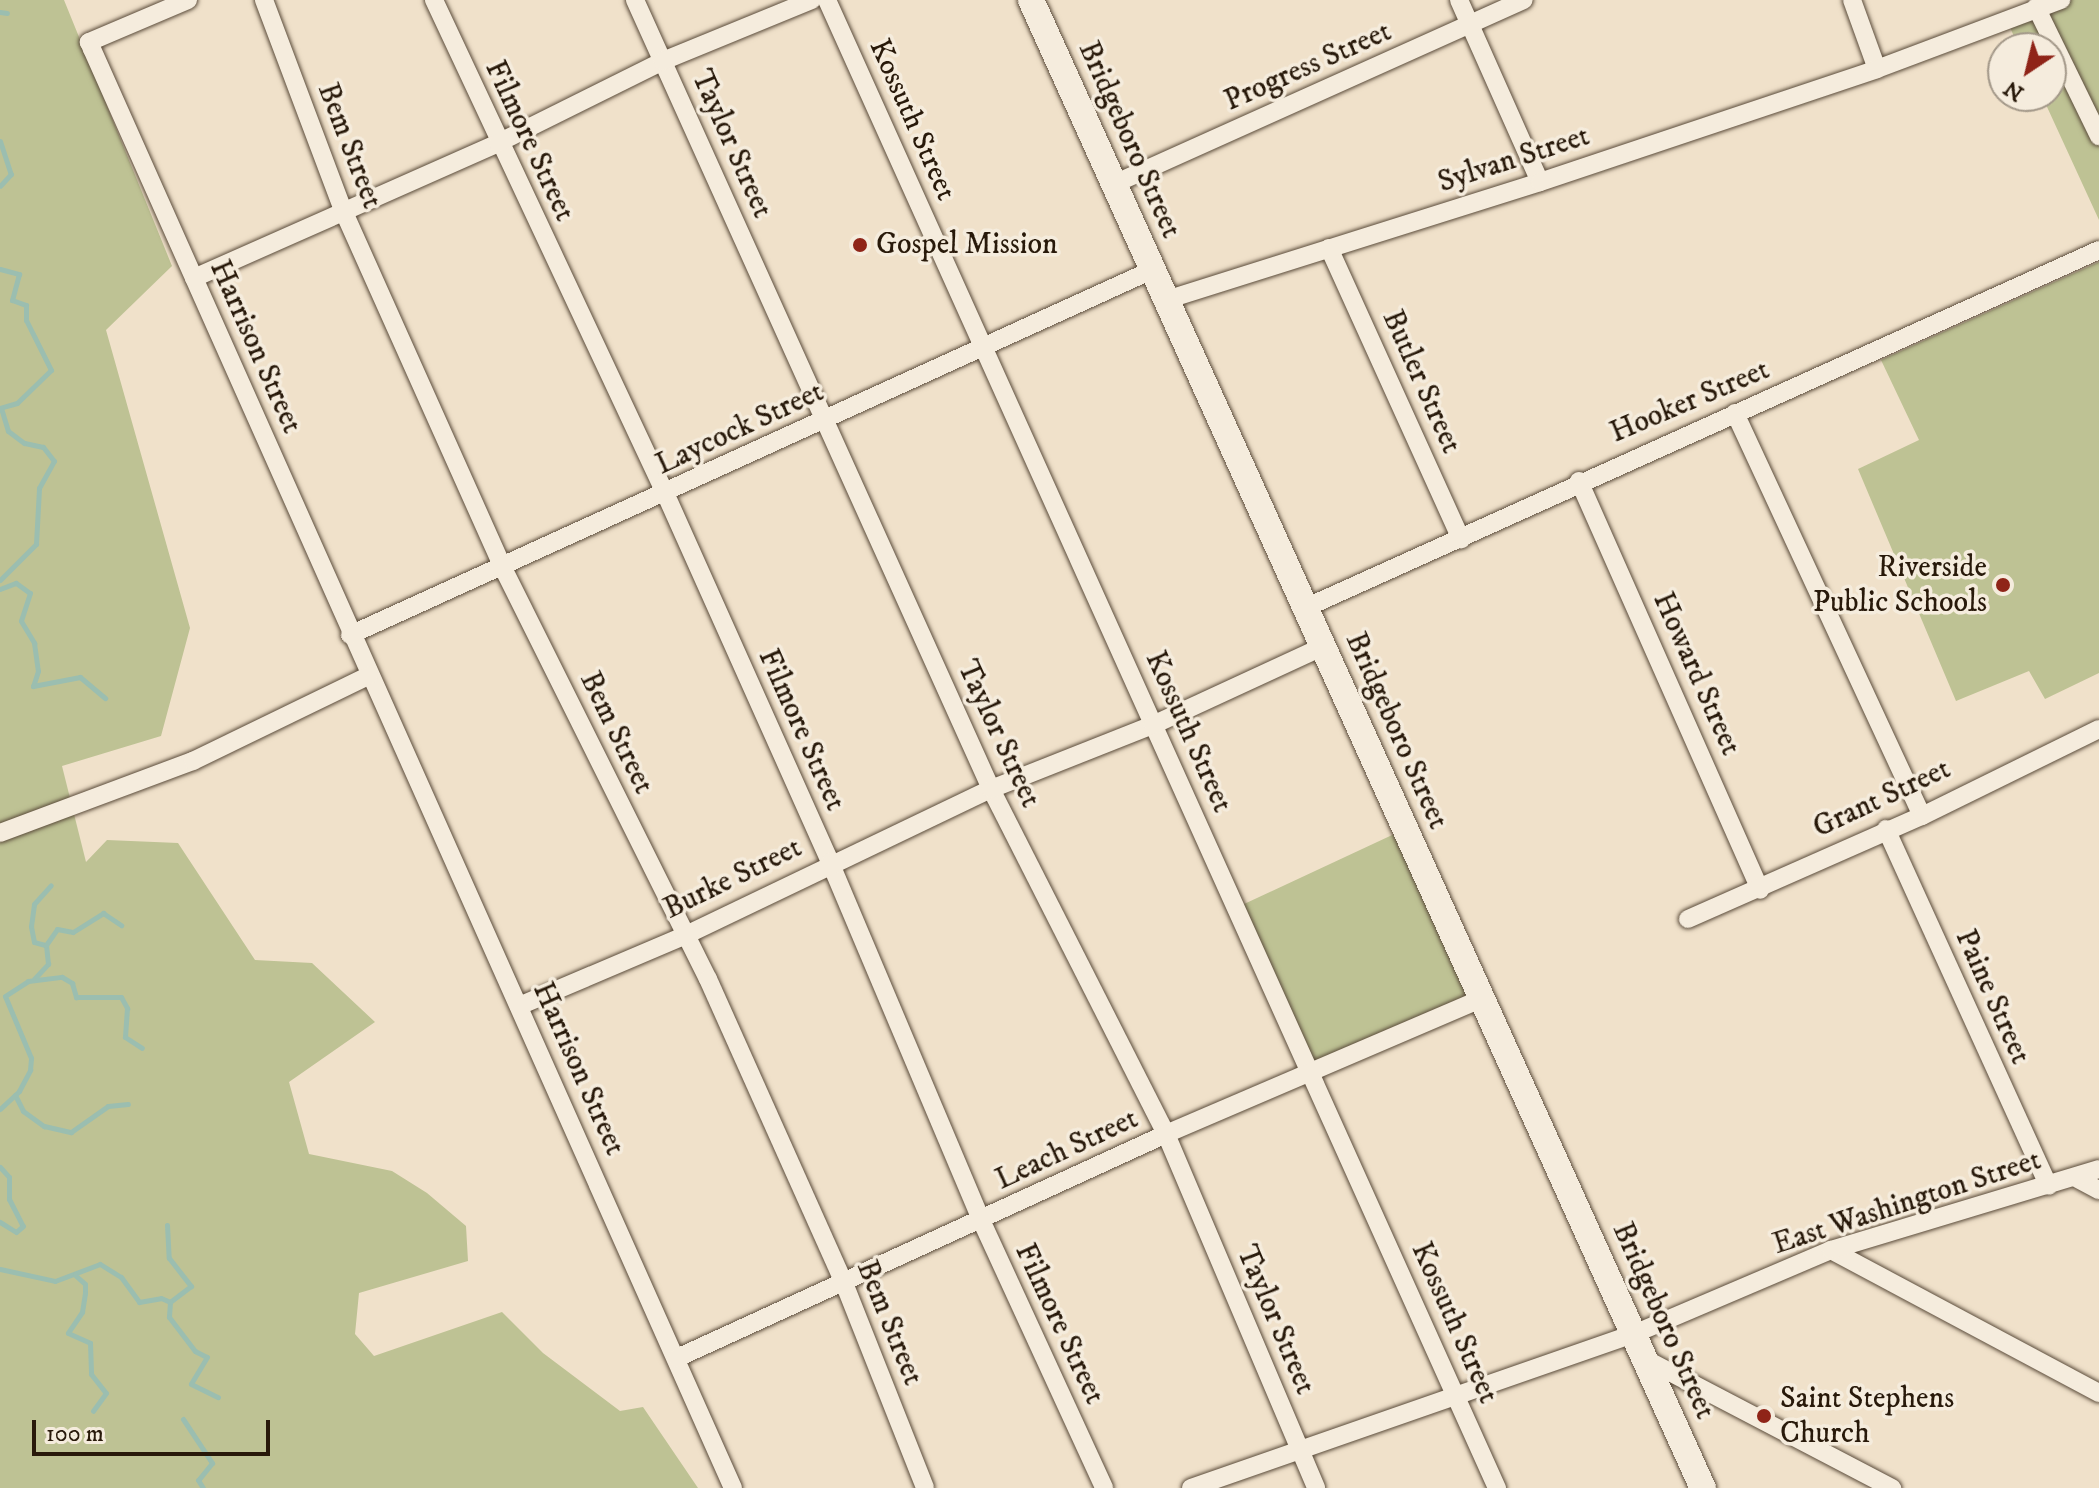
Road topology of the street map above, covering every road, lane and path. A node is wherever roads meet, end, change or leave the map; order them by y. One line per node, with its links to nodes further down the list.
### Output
1 (188, 0): 24 (street, Harrison Street)
2 (264, 0): 20 (street, Bem Street)
3 (434, 0): 17 (street, Filmore Street)
4 (635, 0): 14 (street, Taylor Street)
5 (812, 0): 14 (street)
6 (827, 0): 26 (street, Kossuth Street)
7 (1031, 0): 19 (main road, Bridgeboro Street)
8 (1459, 0): 13 (street)
9 (1524, 0): 13 (street, Progress Street)
10 (1852, 0): 15 (street)
11 (2061, 0): 12 (street, Sylvan Street)
12 (2036, 7): 15 (street, Sylvan Street); 16 (street)
13 (1471, 25): 18 (street); 19 (street, Progress Street)
14 (663, 61): 17 (street); 28 (street, Taylor Street)
15 (1877, 69): 18 (street, Sylvan Street)
16 (2099, 136)
17 (498, 143): 20 (street); 30 (street, Filmore Street)
18 (1540, 182): 21 (street, Sylvan Street)
19 (1114, 184): 23 (main road, Bridgeboro Street)
20 (343, 210): 24 (street); 32 (street, Bem Street)
21 (1329, 248): 25 (street, Sylvan Street); 31 (street, Butler Street)
22 (2099, 250): 27 (street, Hooker Street)
23 (1152, 270): 25 (main road, Bridgeboro Street); 26 (street, Laycock Street)
24 (194, 278): 34 (street, Harrison Street)
25 (1166, 300): 33 (main road, Bridgeboro Street)
26 (982, 343): 28 (street, Laycock Street); 37 (street, Kossuth Street)
27 (1735, 413): 29 (street, Hooker Street); 40 (street)
28 (825, 422): 30 (street, Laycock Street); 39 (street, Taylor Street)
29 (1579, 481): 31 (street, Hooker Street); 44 (street, Howard Street)
30 (666, 495): 32 (street, Laycock Street); 43 (street, Filmore Street)
31 (1461, 539): 33 (street, Hooker Street)
32 (503, 568): 34 (street, Laycock Street); 46 (street, Bem Street)
33 (1305, 608): 35 (main road, Bridgeboro Street)
34 (350, 635): 36 (street, Harrison Street)
35 (1322, 647): 37 (street, Burke Street); 47 (main road, Bridgeboro Street)
36 (368, 676): 42 (street); 48 (street, Harrison Street)
37 (1153, 725): 39 (street, Burke Street); 49 (street, Kossuth Street)
38 (2099, 729): 40 (street, Grant Street)
39 (991, 789): 43 (street, Burke Street); 50 (street, Taylor Street)
40 (1922, 816): 41 (street, Grant Street)
41 (1886, 829): 44 (street, Grant Street); 53 (street, Paine Street)
42 (0, 833)
43 (830, 862): 46 (street, Burke Street); 55 (street, Filmore Street)
44 (1760, 890): 45 (street, Grant Street)
45 (1688, 919)
46 (684, 936): 48 (street, Burke Street); 57 (street, Bem Street)
47 (1483, 998): 49 (street, Leach Street); 58 (main road, Bridgeboro Street)
48 (519, 1006): 59 (street, Harrison Street)
49 (1310, 1071): 50 (street, Leach Street); 62 (street, Kossuth Street)
50 (1166, 1134): 55 (street, Leach Street); 63 (street, Taylor Street)
51 (2099, 1169): 52 (street, East Washington Street)
52 (2078, 1179): 53 (street, East Washington Street); 54 (street)
53 (2049, 1186): 56 (street, East Washington Street)
54 (2099, 1190)
55 (981, 1220): 57 (street, Leach Street); 66 (street, Filmore Street)
56 (1831, 1250): 58 (street, East Washington Street); 61 (street)
57 (844, 1283): 59 (street, Leach Street); 65 (street, Bem Street)
58 (1634, 1334): 60 (main road, Bridgeboro Street); 62 (street, East Washington Street)
59 (677, 1358): 64 (street, Harrison Street)
60 (1645, 1359): 70 (main road, Bridgeboro Street); 71 (street)
61 (2099, 1393)
62 (1457, 1399): 63 (street, East Washington Street); 69 (street, Kossuth Street)
63 (1300, 1451): 67 (street, East Washington Street); 68 (street, Taylor Street)
64 (733, 1488)
65 (925, 1488)
66 (1104, 1488)
67 (1191, 1488)
68 (1316, 1488)
69 (1497, 1488)
70 (1703, 1488)
71 (1892, 1488)

